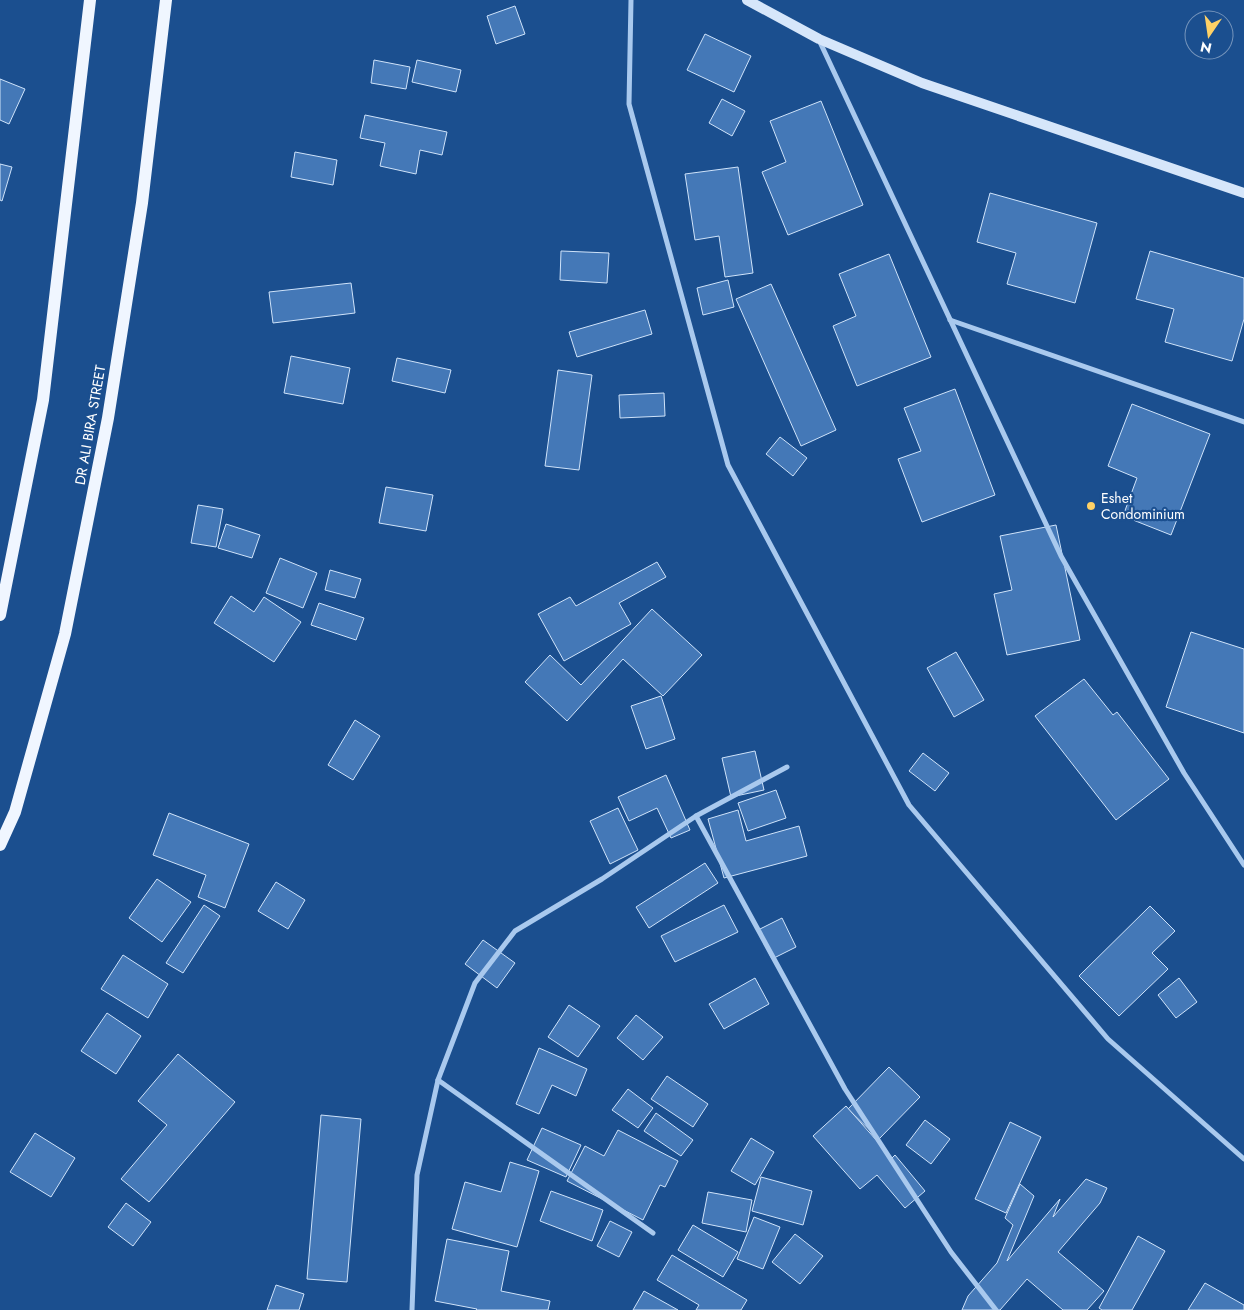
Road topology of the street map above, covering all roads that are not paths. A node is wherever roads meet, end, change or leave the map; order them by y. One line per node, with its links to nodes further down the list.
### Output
1 (90, 0): 9 (main road)
2 (166, 0): 12 (main road, DR ALI BIRA STREET)
3 (631, 0): 15 (street)
4 (748, 0): 5 (street)
5 (819, 39): 6 (street); 7 (street)
6 (1244, 192)
7 (950, 320): 8 (street); 13 (street)
8 (1244, 422)
9 (0, 615)
10 (787, 767): 11 (street)
11 (696, 816): 14 (street); 18 (street)
12 (0, 845)
13 (1244, 865)
14 (438, 1080): 16 (street); 17 (street)
15 (1244, 1158)
16 (653, 1232)
17 (412, 1310)
18 (996, 1310)

